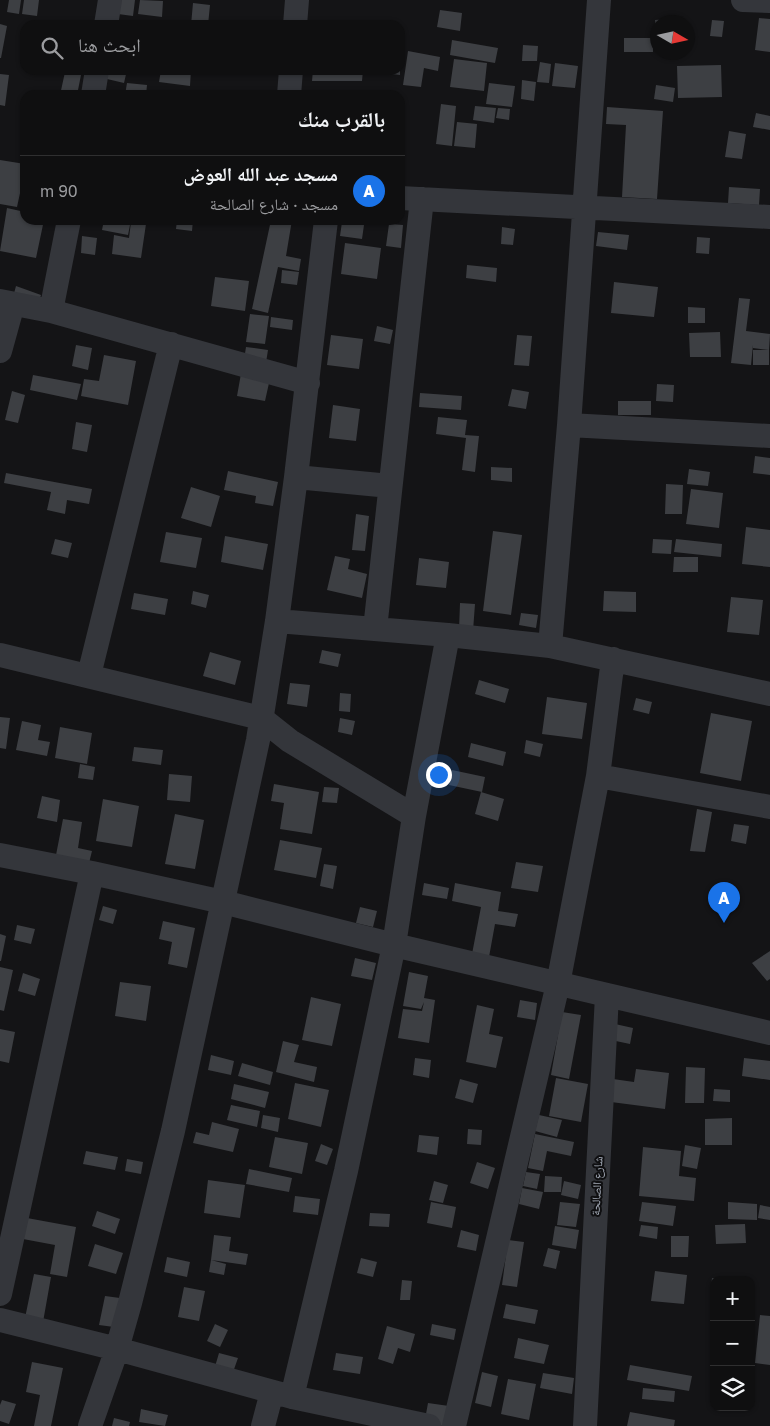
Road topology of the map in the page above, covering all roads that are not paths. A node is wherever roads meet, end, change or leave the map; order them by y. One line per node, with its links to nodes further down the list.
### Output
1 (110, 0): 6 (street)
2 (297, 0): 7 (street)
3 (599, 0): 13 (street)
4 (743, 0): 5 (street)
5 (770, 1)
6 (107, 20)
7 (295, 20)
8 (96, 75): 10 (street)
9 (291, 75): 11 (street)
10 (94, 90)
11 (289, 90)
12 (411, 199): 13 (street); 25 (street)
13 (584, 209): 14 (street); 22 (street)
14 (770, 217)
15 (68, 225): 18 (street)
16 (325, 225): 21 (street)
17 (7, 303): 18 (street); 20 (street)
18 (51, 311): 19 (street)
19 (171, 344): 21 (street); 32 (street)
20 (0, 351)
21 (308, 383): 24 (street)
22 (569, 425): 23 (street); 29 (street)
23 (770, 436)
24 (296, 477): 25 (street); 26 (street)
25 (390, 486): 27 (street)
26 (277, 621): 27 (street); 34 (street)
27 (375, 628): 28 (street)
28 (448, 635): 29 (street); 37 (street)
29 (550, 646): 31 (street)
30 (0, 655): 32 (street)
31 (613, 659): 33 (street); 35 (street)
32 (89, 675): 34 (street)
33 (770, 694)
34 (261, 718): 37 (street); 40 (street)
35 (598, 776): 36 (street); 42 (street)
36 (770, 807)
37 (414, 816): 41 (street)
38 (0, 855): 39 (street)
39 (92, 873): 40 (street); 45 (street)
40 (223, 902): 41 (street); 47 (street)
41 (394, 945): 42 (street); 48 (street)
42 (558, 984): 43 (street); 52 (street)
43 (606, 995): 44 (street); 53 (street, شارع الصالحة)
44 (770, 1033)
45 (0, 1294)
46 (0, 1320): 47 (street)
47 (117, 1349): 48 (street); 49 (street)
48 (282, 1395): 50 (street); 51 (street)
49 (90, 1426)
50 (263, 1426)
51 (429, 1426)
52 (454, 1426)
53 (586, 1426)

